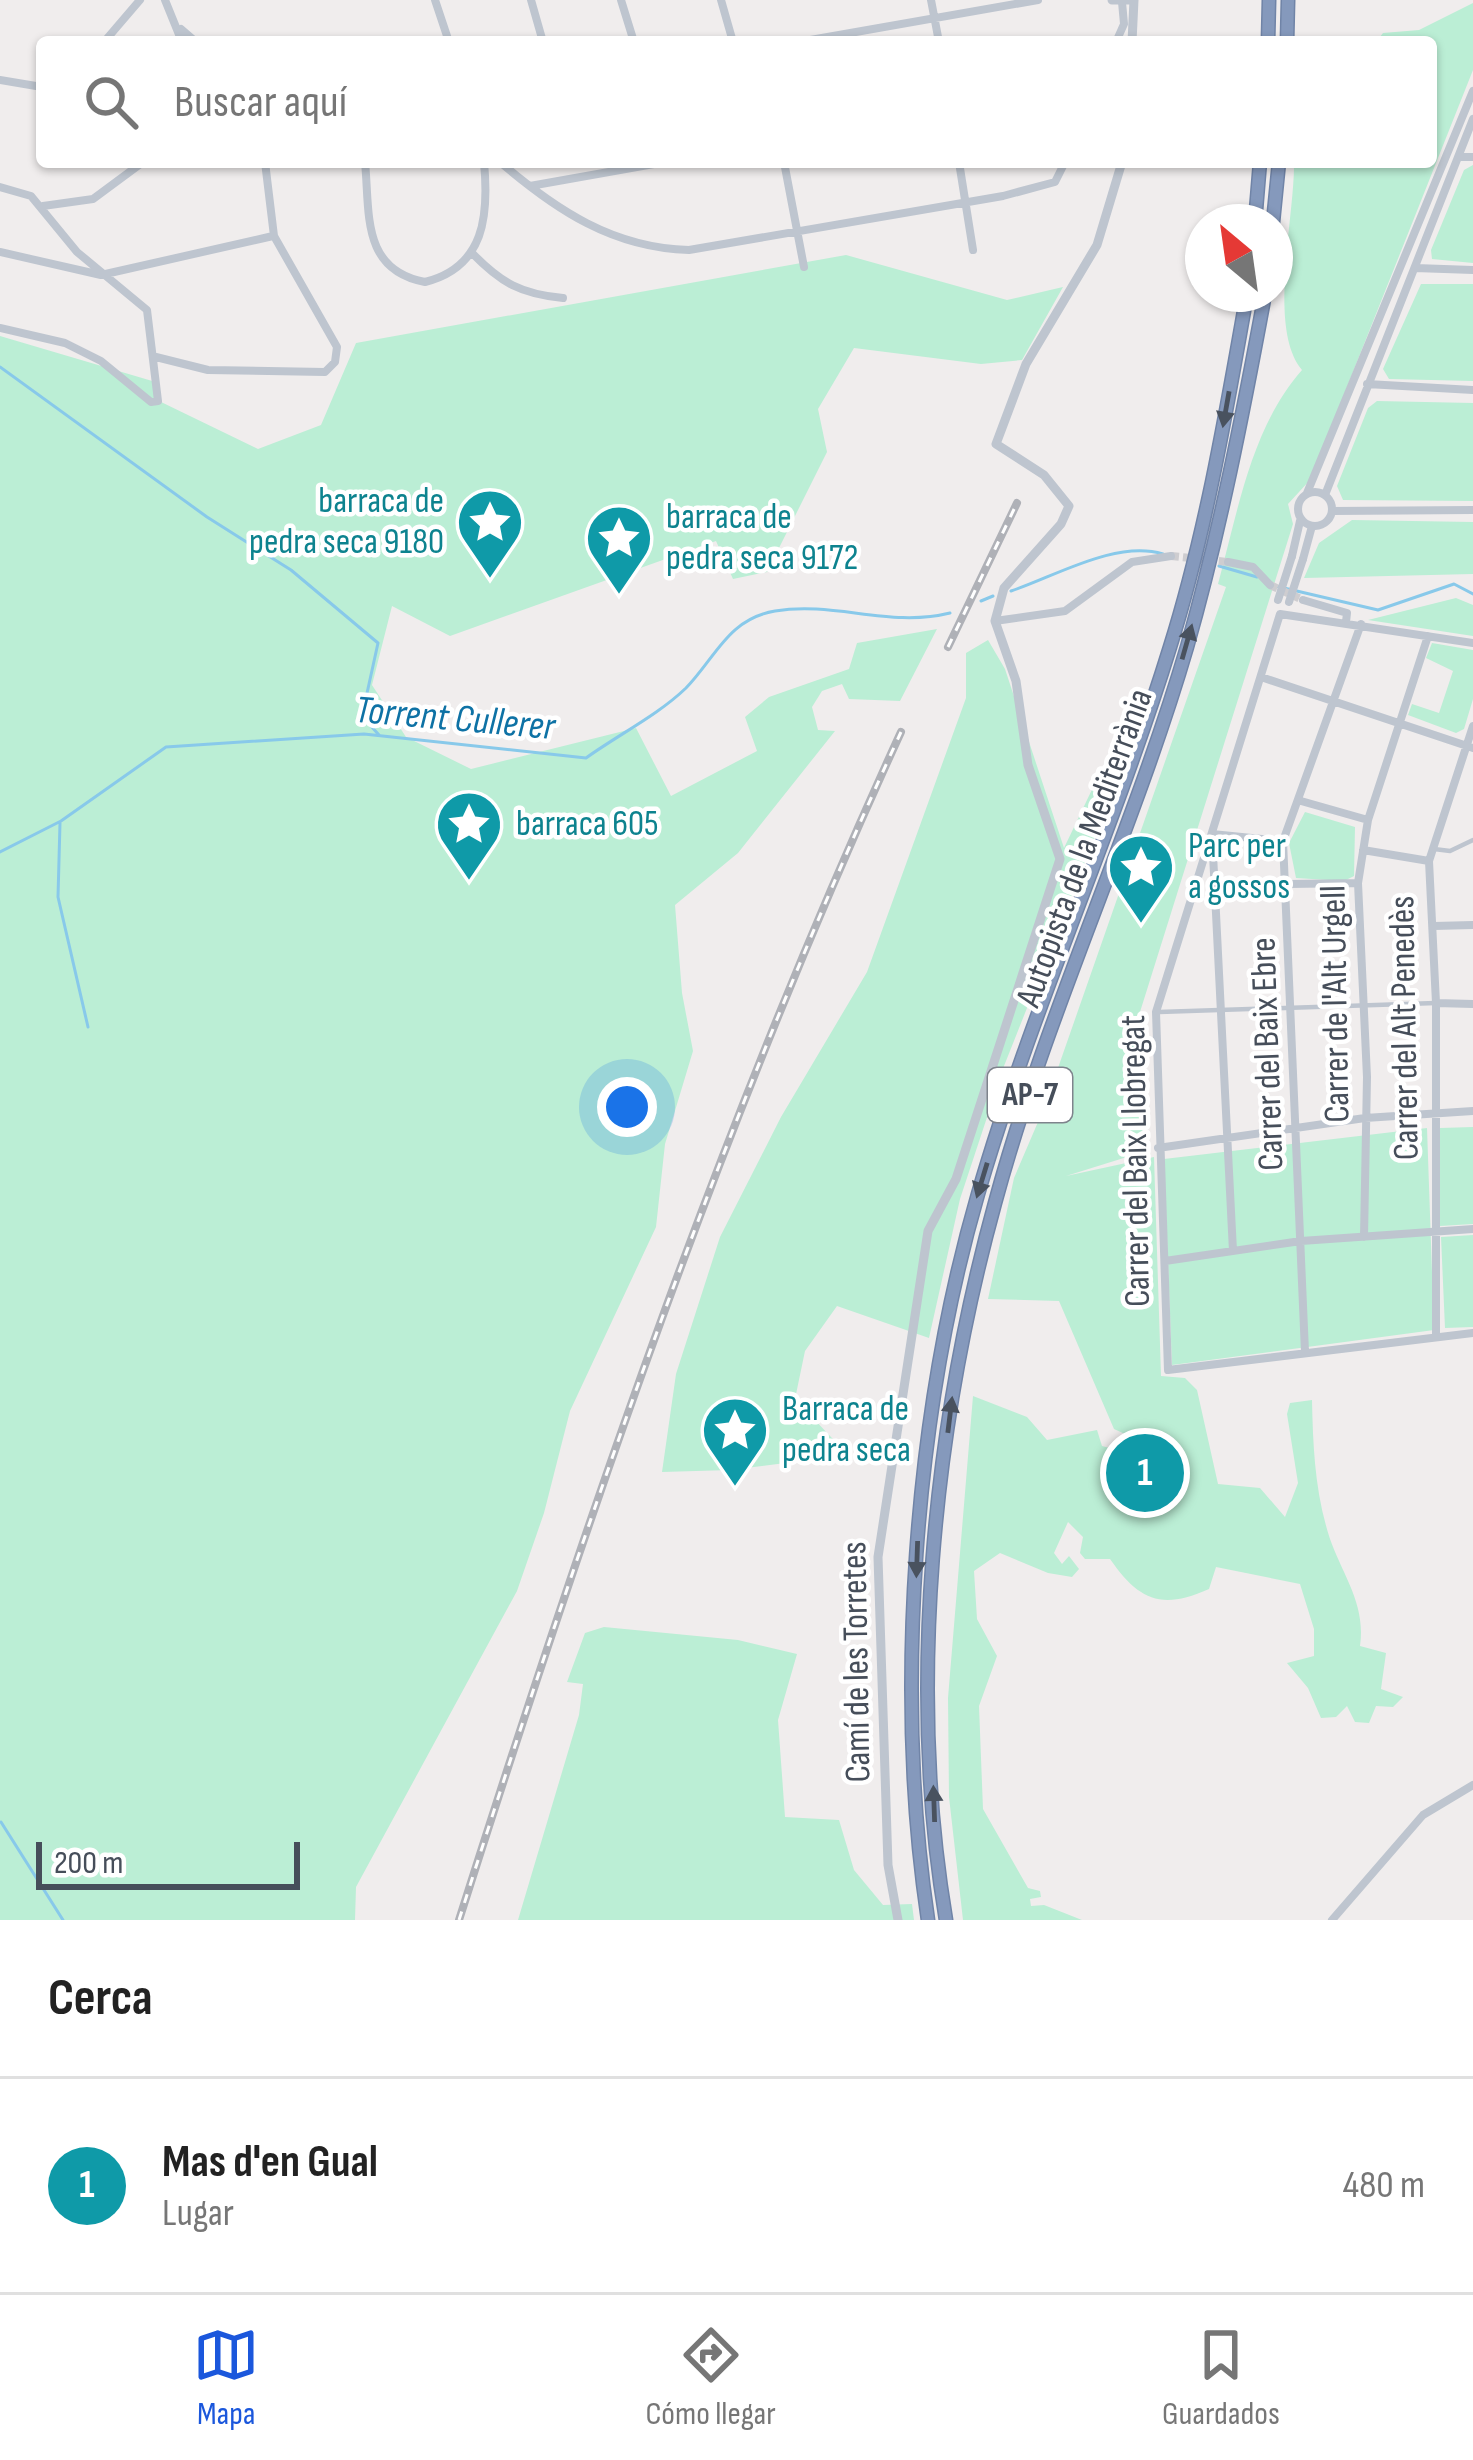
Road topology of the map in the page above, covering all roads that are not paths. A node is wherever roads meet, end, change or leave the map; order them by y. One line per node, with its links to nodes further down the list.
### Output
1 (140, 0): 14 (street)
2 (435, 0): 17 (street)
3 (531, 0): 18 (street)
4 (621, 0): 19 (street)
5 (722, 0): 20 (street)
6 (932, 0): 12 (street)
7 (1038, 0): 12 (street)
8 (1269, 0): 25 (highway)
9 (1288, 0): 26 (highway)
10 (1124, 1): 23 (street); 24 (street)
11 (170, 2): 13 (street)
12 (934, 18): 21 (street); 22 (street)
13 (180, 28): 15 (street); 16 (street)
14 (109, 36)
15 (181, 36)
16 (189, 36)
17 (446, 36)
18 (542, 36)
19 (632, 36)
20 (732, 36)
21 (833, 36)
22 (938, 36)
23 (1119, 36)
24 (1131, 36)
25 (1268, 36)
26 (1287, 36)
27 (0, 80): 28 (street)
28 (36, 86)
29 (1473, 91): 69 (street)
30 (1473, 118): 31 (street)
31 (1460, 157): 32 (street); 59 (street)
32 (1473, 157)
33 (135, 168): 52 (street)
34 (266, 168): 54 (street)
35 (365, 168): 57 (street)
36 (484, 168): 57 (street)
37 (507, 168): 46 (street)
38 (632, 168): 45 (street)
39 (785, 168): 53 (street)
40 (960, 168): 49 (street)
41 (1062, 168): 49 (street)
42 (1120, 168): 81 (street)
43 (1260, 168): 50 (highway)
44 (1278, 168): 51 (highway)
45 (548, 183): 46 (street); 48 (street)
46 (529, 186): 48 (street)
47 (0, 187): 52 (street)
48 (547, 201): 53 (street)
49 (966, 202): 53 (street); 55 (street)
50 (1256, 204)
51 (1275, 204)
52 (42, 206): 61 (street)
53 (796, 232): 58 (street)
54 (274, 236): 61 (street); 66 (street)
55 (973, 250)
56 (0, 252): 61 (street)
57 (472, 253): 62 (street)
58 (804, 266)
59 (1414, 268): 60 (street); 67 (street)
60 (1473, 270)
61 (101, 275): 66 (street)
62 (563, 298)
63 (1243, 312): 126 (highway, Autopista de la Mediterrània / AP-7, one-way to 126)
64 (1262, 312): 127 (highway, Autopista de la Mediterrània / AP-7, one-way to 64)
65 (0, 328): 66 (street)
66 (156, 357)
67 (1366, 384): 68 (street); 70 (street)
68 (1473, 390)
69 (1307, 494): 70 (street); 73 (street)
70 (1325, 495): 72 (street)
71 (1473, 510): 72 (street)
72 (1332, 511): 74 (street)
73 (1301, 519): 74 (street); 76 (street)
74 (1312, 526): 76 (street)
75 (1172, 556): 81 (street)
76 (1298, 558): 80 (street, Carrer del Baix Llobregat, bridge)
77 (1228, 562): 78 (street)
78 (1270, 585)
79 (1303, 600): 82 (street)
80 (1283, 612): 82 (street); 86 (street, Carrer del Baix Llobregat)
81 (995, 621): 125 (street, Camí de les Torretes)
82 (1346, 622): 83 (street)
83 (1361, 624): 84 (street); 87 (street, Carrer del Baix Ebre)
84 (1428, 636): 85 (street); 88 (street, Carrer de l'Alt Urgell)
85 (1473, 644)
86 (1261, 677): 87 (street); 93 (street, Carrer del Baix Llobregat)
87 (1333, 701): 88 (street); 91 (street, Carrer del Baix Ebre)
88 (1401, 724): 90 (street); 92 (street, Carrer de l'Alt Urgell)
89 (1473, 726): 90 (street, Carrer del Alt Penedès)
90 (1470, 747): 96 (street, Carrer del Alt Penedès)
91 (1301, 800): 92 (street); 95 (street, Carrer del Baix Ebre)
92 (1368, 820): 97 (street, Carrer de l'Alt Urgell)
93 (1212, 834): 95 (street); 107 (street); 108 (street, Carrer del Baix Llobregat)
94 (1473, 840): 96 (street)
95 (1283, 842): 100 (street, Carrer del Baix Ebre)
96 (1434, 849): 98 (street, Carrer del Alt Penedès)
97 (1363, 850): 98 (street); 99 (street, Carrer de l'Alt Urgell)
98 (1429, 861): 102 (street, Carrer del Alt Penedès)
99 (1358, 883): 100 (street); 105 (street, Carrer de l'Alt Urgell)
100 (1288, 884): 106 (street, Carrer del Baix Ebre)
101 (1473, 925): 102 (street)
102 (1434, 926): 103 (street, Carrer del Alt Penedès)
103 (1436, 1003): 104 (street); 105 (street); 109 (street, Carrer del Alt Penedès)
104 (1473, 1004)
105 (1363, 1008): 106 (street); 111 (street, Carrer de l'Alt Urgell)
106 (1293, 1010): 107 (street); 112 (street, Carrer del Baix Ebre)
107 (1219, 1011): 108 (street); 113 (street)
108 (1156, 1012): 114 (street, Carrer del Baix Llobregat)
109 (1435, 1111): 110 (street); 111 (street); 116 (street, Carrer del Alt Penedès)
110 (1473, 1111)
111 (1365, 1118): 112 (street); 117 (street, Carrer de l'Alt Urgell)
112 (1298, 1127): 113 (street); 118 (street, Carrer del Baix Ebre)
113 (1228, 1138): 114 (street); 119 (street)
114 (1158, 1148): 120 (street, Carrer del Baix Llobregat)
115 (1473, 1229): 116 (street)
116 (1434, 1232): 117 (street); 122 (street, Carrer del Alt Penedès)
117 (1364, 1237): 118 (street)
118 (1301, 1241): 119 (street); 123 (street, Carrer del Baix Ebre)
119 (1233, 1251): 120 (street)
120 (1165, 1261): 123 (street, Carrer del Baix Llobregat)
121 (1473, 1333): 122 (street)
122 (1436, 1336): 123 (street)
123 (1305, 1352)
124 (1473, 1785): 128 (street)
125 (898, 1920)
126 (928, 1920)
127 (946, 1920)
128 (1331, 1920)

